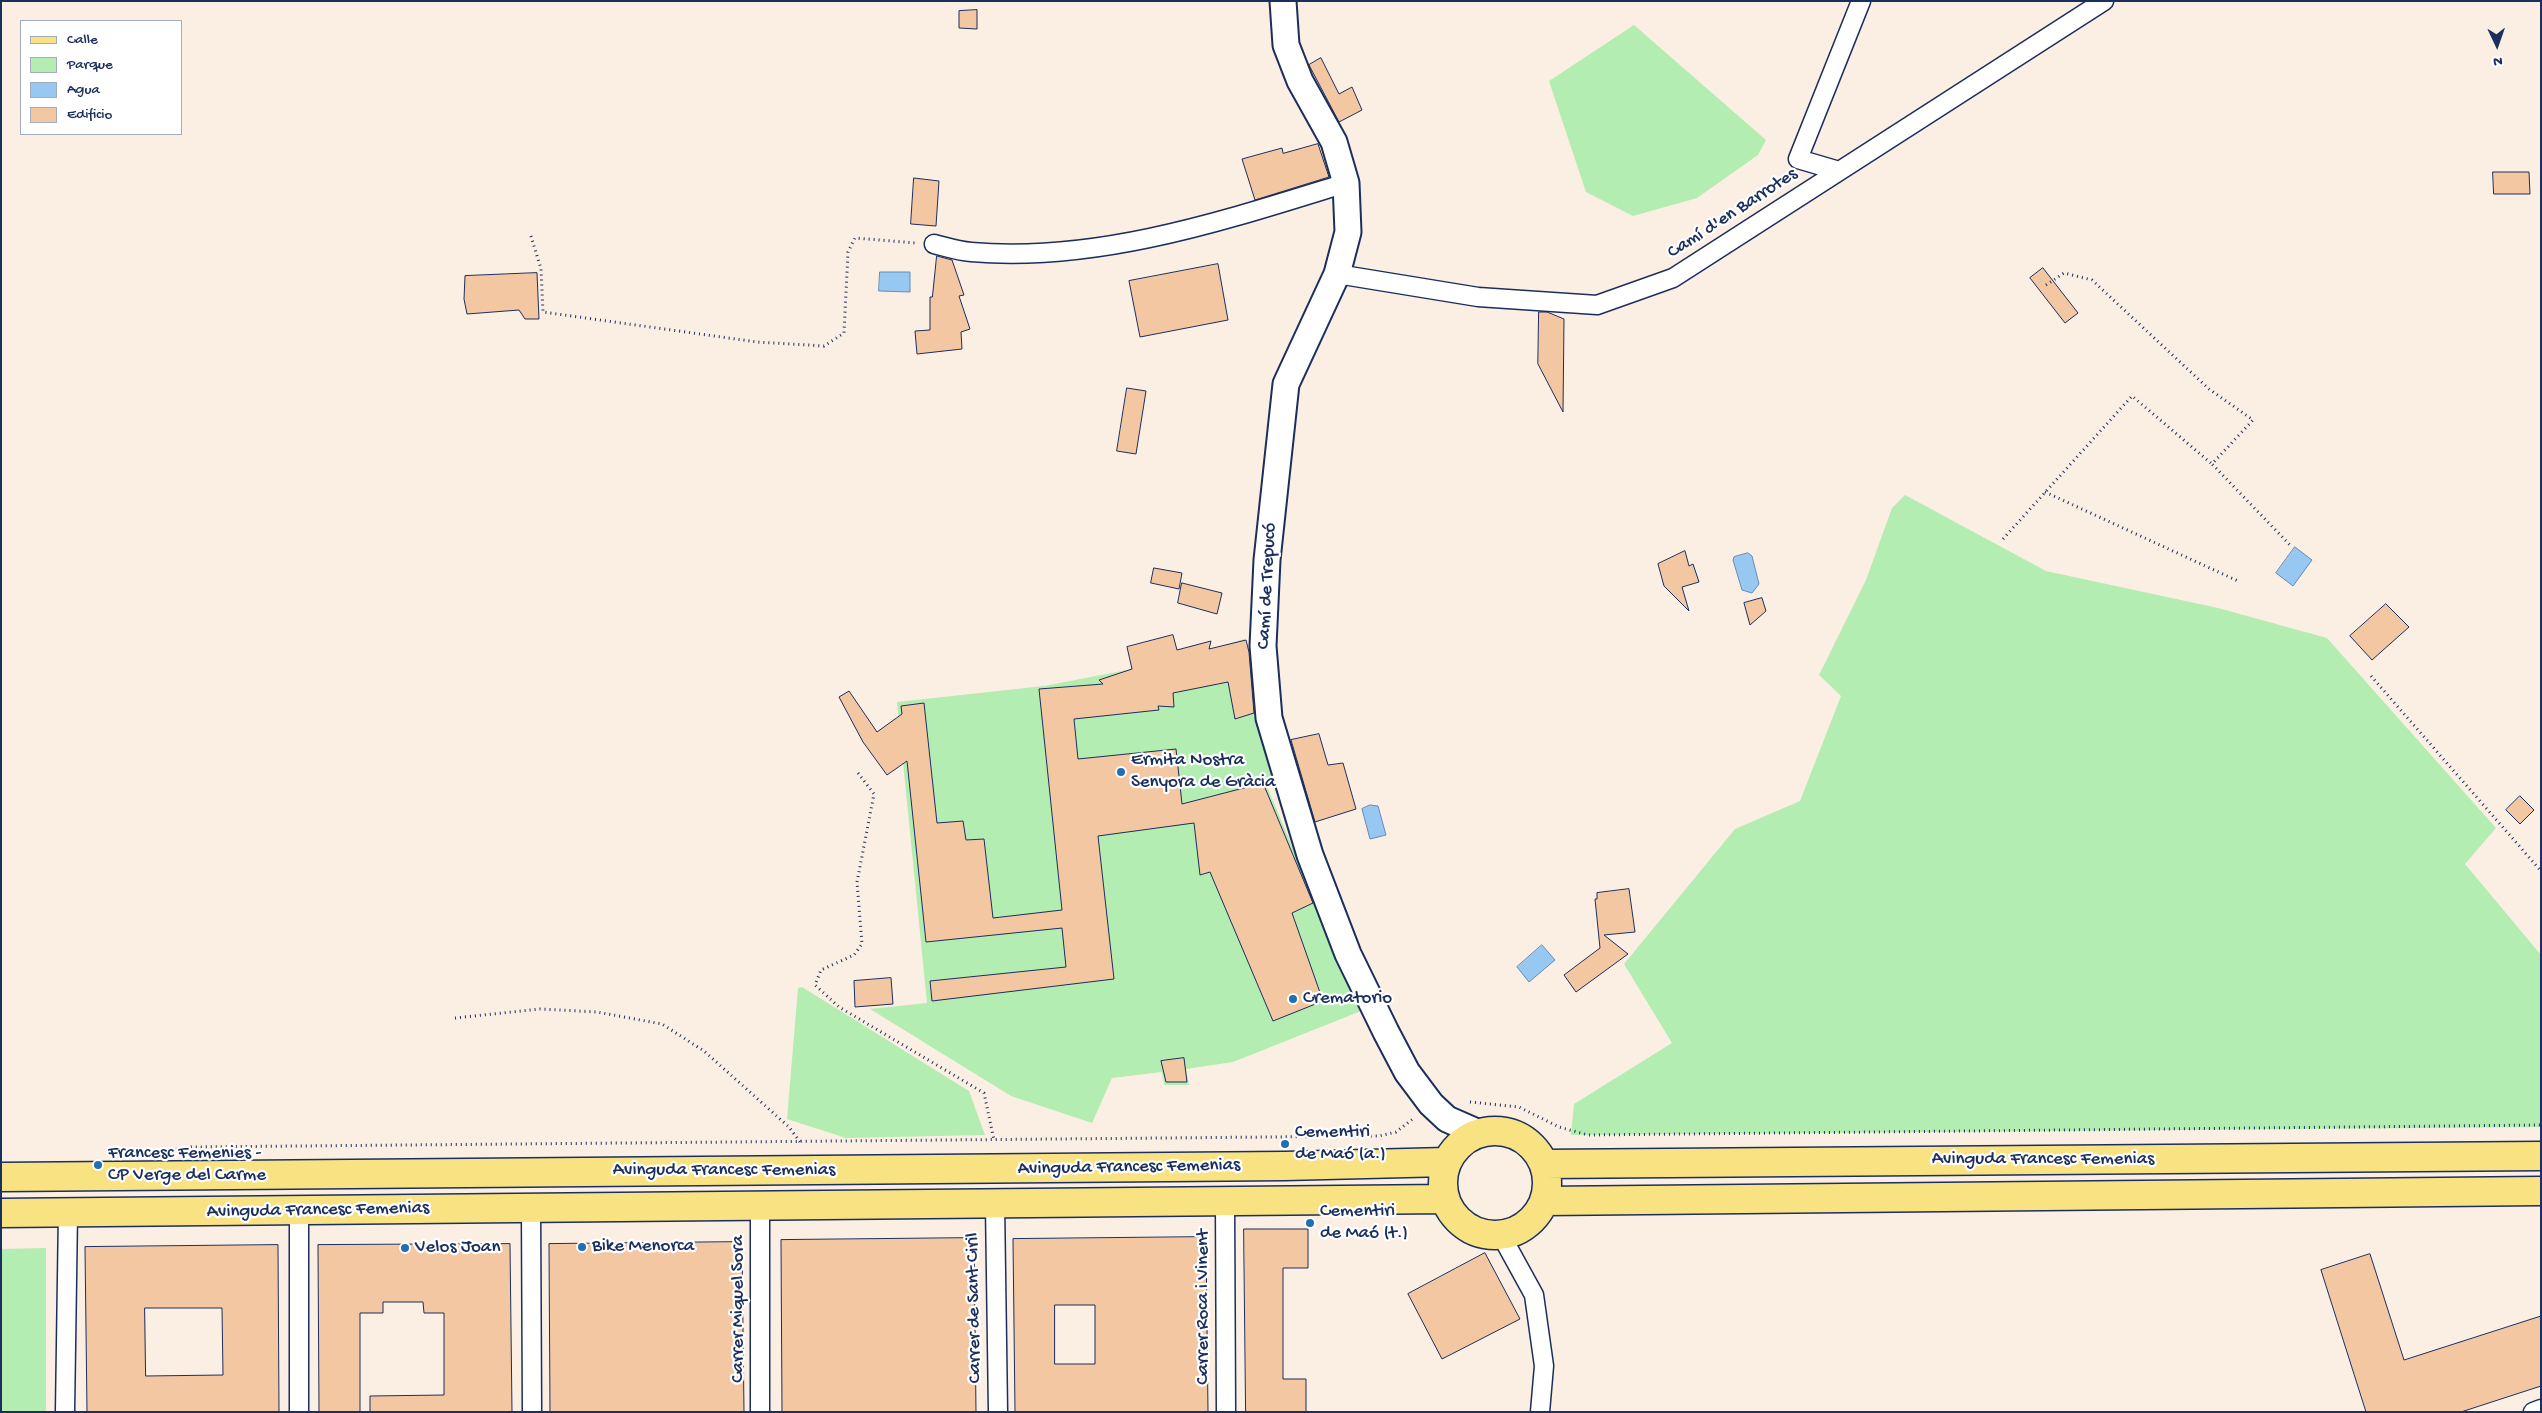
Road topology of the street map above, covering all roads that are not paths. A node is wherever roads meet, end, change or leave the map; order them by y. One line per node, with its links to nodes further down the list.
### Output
1 (1283, 1): 5 (street, Camí de Trepucó)
2 (1861, 1): 4 (street)
3 (2104, 1): 4 (street, Camí d'en Barrotes)
4 (1839, 171): 7 (street, Camí d'en Barrotes)
5 (1346, 183): 6 (street); 7 (street, Camí de Trepucó)
6 (934, 244)
7 (1337, 274): 8 (street, Camí de Trepucó)
8 (1480, 1133): 10 (main road); 11 (main road)
9 (2541, 1156): 11 (main road, Avinguda Francesc Femenias)
10 (1447, 1162): 12 (main road, Avinguda Francesc Femenias); 14 (main road)
11 (1544, 1164): 15 (main road)
12 (1, 1177)
13 (2541, 1191): 15 (main road, Avinguda Francesc Femenias)
14 (1445, 1199): 16 (main road, Avinguda Francesc Femenias); 23 (main road)
15 (1545, 1200): 23 (main road)
16 (1225, 1202): 17 (main road, Avinguda Francesc Femenias); 30 (street, Carrer Roca i Vinent)
17 (996, 1204): 18 (main road, Avinguda Francesc Femenias); 29 (street, Carrer de Sant Ciril)
18 (760, 1206): 19 (main road, Avinguda Francesc Femenias); 28 (street, Carrer Miquel Sora)
19 (531, 1208): 20 (main road, Avinguda Francesc Femenias); 27 (street)
20 (299, 1211): 21 (main road, Avinguda Francesc Femenias); 26 (street)
21 (68, 1212): 22 (main road, Avinguda Francesc Femenias); 25 (street)
22 (1, 1213)
23 (1500, 1235): 31 (street)
24 (2541, 1410): 32 (street)
25 (65, 1412)
26 (299, 1412)
27 (532, 1412)
28 (760, 1412)
29 (998, 1412)
30 (1226, 1412)
31 (1540, 1412)
32 (2533, 1412)

